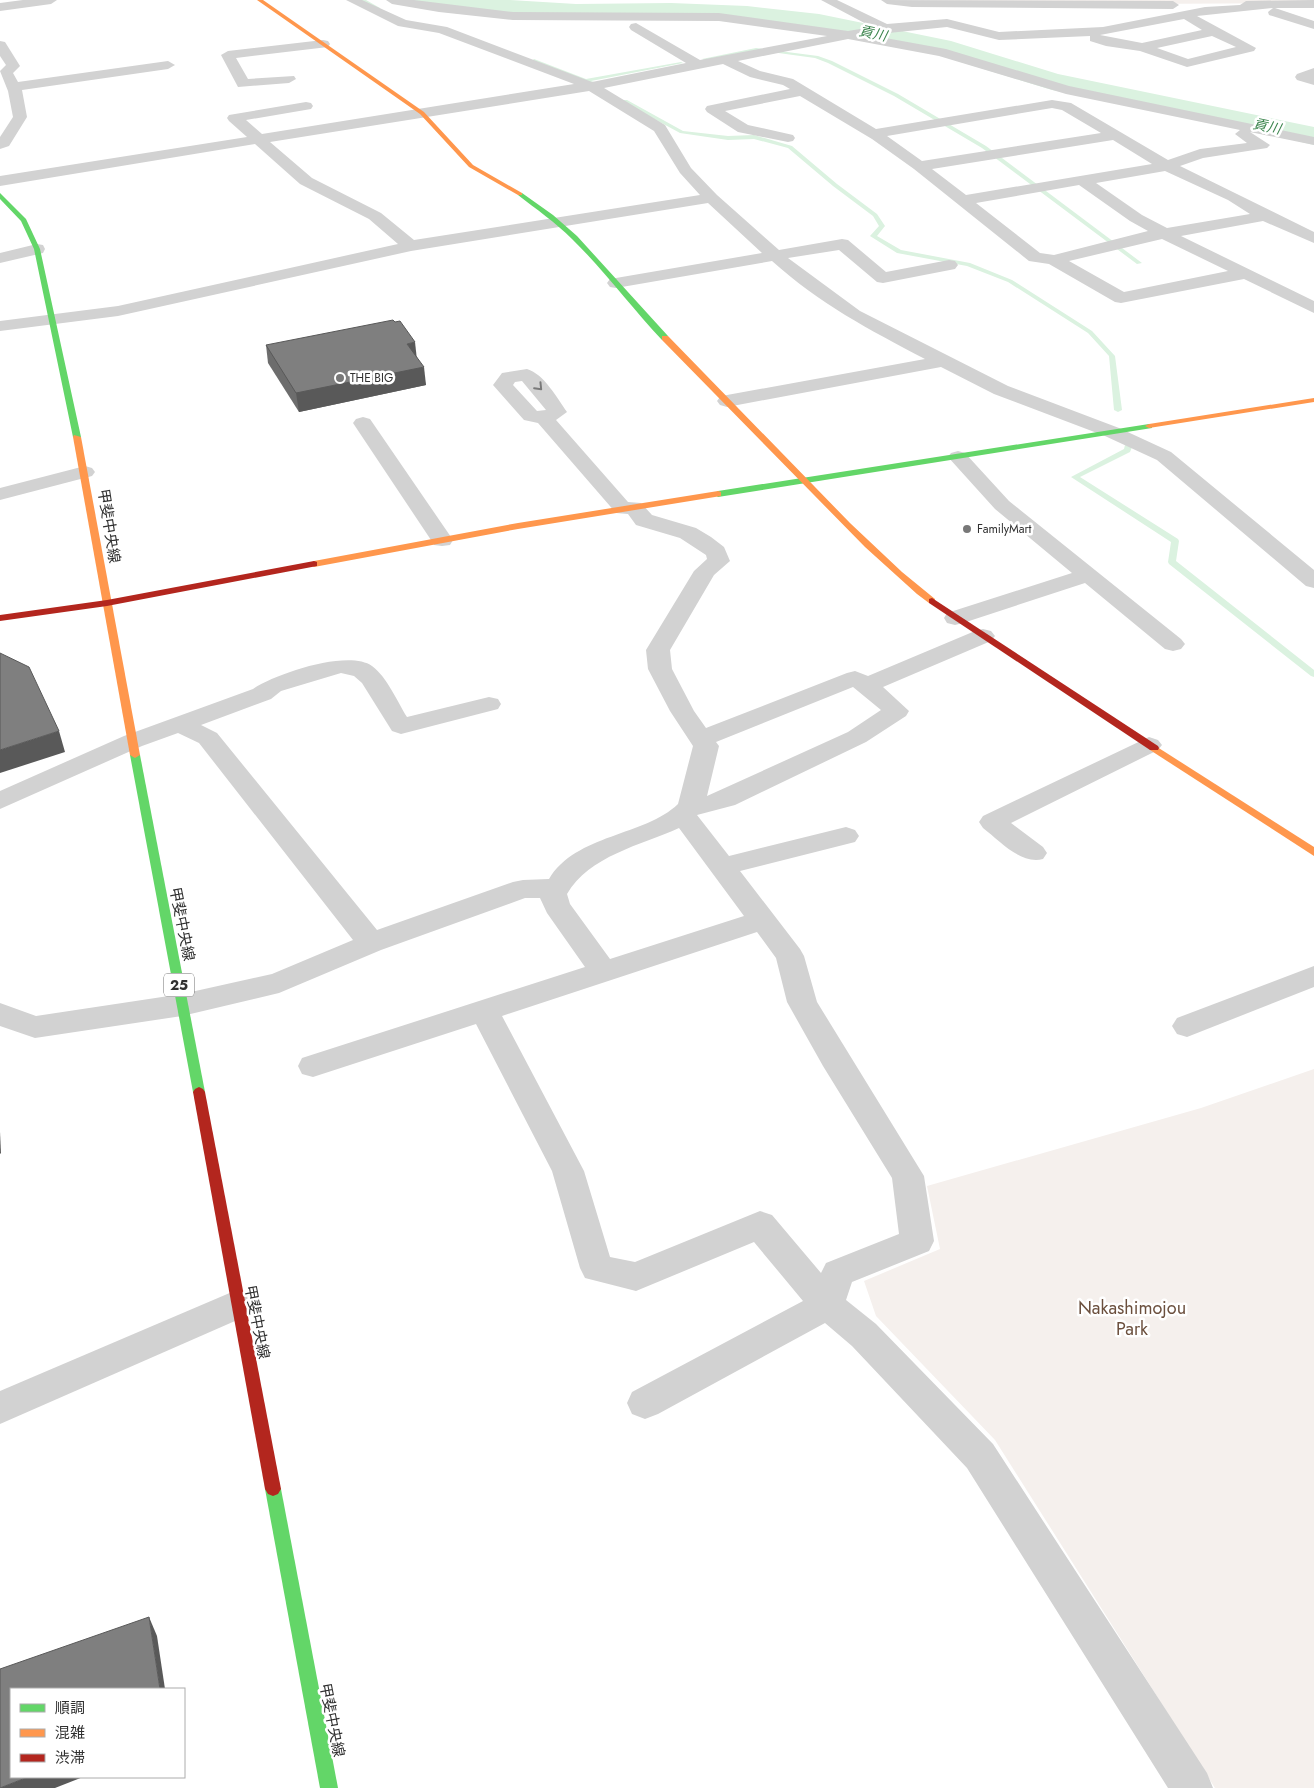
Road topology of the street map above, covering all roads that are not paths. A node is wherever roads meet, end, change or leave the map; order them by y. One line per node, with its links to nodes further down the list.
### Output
1 (51, 0): 9 (street)
2 (260, 0): 17 (street)
3 (353, 0): 26 (street)
4 (392, 0): 16 (street)
5 (827, 0): 13 (street)
6 (887, 0): 7 (street)
7 (1260, 4): 8 (street); 10 (street); 11 (street)
8 (1314, 4)
9 (0, 7)
10 (1186, 15): 14 (street); 15 (street)
11 (1314, 25)
12 (636, 27): 22 (street)
13 (886, 28): 15 (street); 16 (street)
14 (1213, 32): 19 (street); 19 (street)
15 (1081, 33): 19 (street)
16 (853, 35): 20 (street); 36 (street)
17 (323, 44): 24 (street); 30 (street)
18 (0, 45): 27 (street)
19 (1142, 46)
20 (727, 61): 22 (street); 28 (street)
21 (168, 66): 27 (street)
22 (700, 66): 26 (street)
23 (1314, 72): 25 (street)
24 (288, 79)
25 (1314, 81)
26 (597, 85): 30 (street); 49 (street)
27 (13, 87): 38 (street)
28 (802, 91): 33 (street); 34 (street)
29 (306, 106): 35 (street)
30 (422, 113): 35 (street); 53 (street)
31 (1162, 126): 39 (street)
32 (1121, 133): 33 (street); 37 (street); 44 (street)
33 (874, 134): 43 (street)
34 (788, 138)
35 (258, 141): 47 (street); 56 (street)
36 (1314, 141)
37 (1071, 143): 40 (street); 43 (street)
38 (0, 144)
39 (1262, 145): 41 (street); 44 (street)
40 (1087, 153)
41 (1314, 156)
42 (1103, 164): 45 (street)
43 (920, 166): 50 (street)
44 (1167, 166): 45 (street); 52 (street)
45 (1119, 174): 46 (street)
46 (1082, 180): 50 (street); 54 (street)
47 (0, 181)
48 (0, 195): 57 (street, 甲斐中央線 / 25)
49 (711, 198): 53 (street); 58 (street)
50 (963, 200): 60 (street)
51 (1305, 216): 52 (street)
52 (1272, 219): 54 (street); 55 (street)
53 (560, 223): 56 (street); 63 (street)
54 (1166, 234): 60 (street); 62 (street)
55 (1314, 238)
56 (411, 246): 67 (street)
57 (37, 249): 59 (street); 67 (street, 甲斐中央線 / 25)
58 (775, 255): 61 (street); 63 (street); 69 (street)
59 (0, 258)
60 (1054, 260): 62 (street)
61 (949, 265)
62 (1246, 273): 65 (street)
63 (616, 283): 71 (street)
64 (1314, 294): 65 (street)
65 (1296, 298): 66 (street)
66 (1314, 308)
67 (52, 319): 68 (street); 76 (street, 甲斐中央線 / 25)
68 (0, 326)
69 (942, 361): 71 (street); 74 (street)
70 (1314, 400): 74 (street)
71 (727, 401): 77 (street)
72 (544, 418): 79 (street)
73 (363, 423): 80 (street)
74 (1112, 432): 75 (street); 82 (street)
75 (958, 457): 77 (street); 81 (street)
76 (85, 472): 78 (street); 83 (street, 甲斐中央線 / 25)
77 (803, 482): 79 (street); 85 (street)
78 (0, 494)
79 (629, 508): 80 (street); 92 (street)
80 (442, 540): 83 (street)
81 (1088, 575): 85 (street); 88 (street)
82 (1314, 581)
83 (107, 603): 84 (street); 86 (street); 93 (street, 甲斐中央線 / 25)
84 (0, 618)
85 (955, 618): 87 (street)
86 (44, 623)
87 (983, 636): 89 (street); 94 (street)
88 (1173, 644)
89 (866, 685): 92 (street); 96 (street)
90 (489, 704): 91 (street)
91 (179, 724): 93 (street); 103 (street)
92 (701, 738): 96 (street)
93 (133, 741): 95 (street); 106 (street, 甲斐中央線 / 25)
94 (1149, 744): 98 (street); 99 (street)
95 (0, 802)
96 (685, 812): 100 (street); 101 (street)
97 (846, 836): 100 (street)
98 (1314, 852)
99 (1034, 853)
100 (722, 867): 102 (street)
101 (555, 888): 103 (street); 104 (street)
102 (762, 920): 104 (street); 112 (street)
103 (371, 943): 106 (street)
104 (604, 971): 107 (street)
105 (1314, 976): 109 (street)
106 (182, 1004): 108 (street); 111 (street, 甲斐中央線 / 25)
107 (484, 1010): 110 (street); 112 (street)
108 (0, 1014)
109 (1187, 1026)
110 (313, 1066)
111 (238, 1304): 114 (street); 115 (street, 甲斐中央線 / 25)
112 (827, 1305): 113 (street); 116 (street)
113 (645, 1403)
114 (0, 1408)
115 (329, 1788)
116 (1192, 1788)

